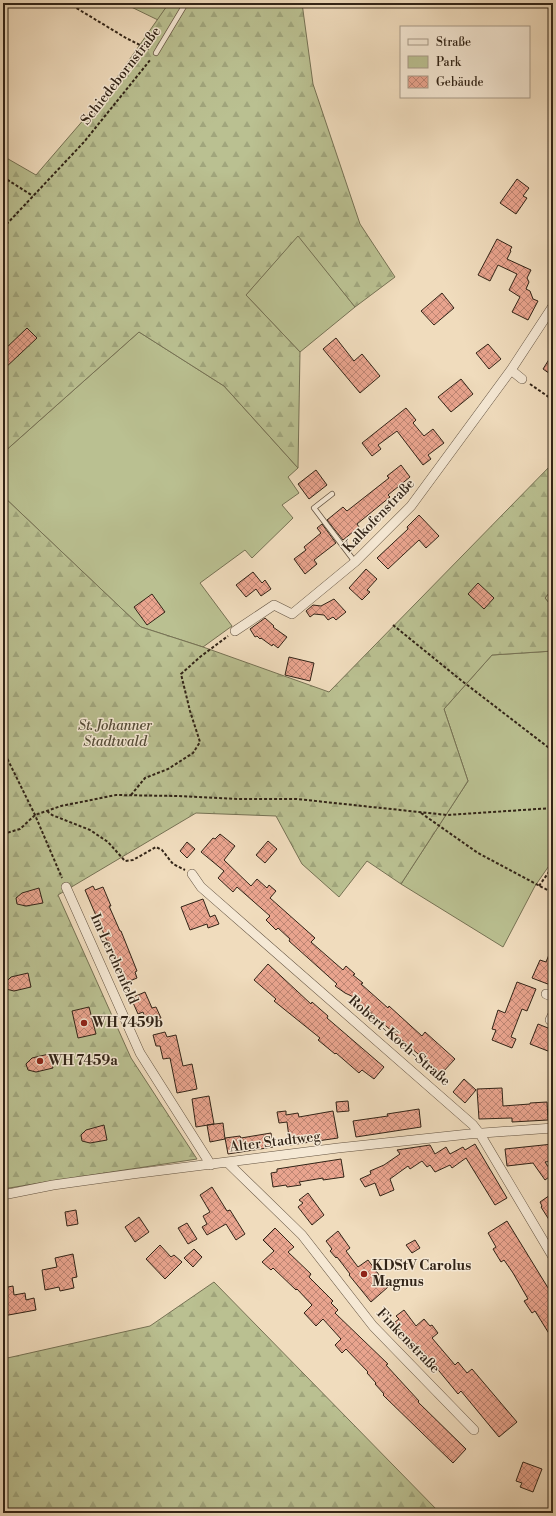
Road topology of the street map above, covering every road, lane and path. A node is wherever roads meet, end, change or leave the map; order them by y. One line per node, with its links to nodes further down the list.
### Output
1 (68, 3): 3 (path)
2 (186, 3): 3 (lane, Schiedebornstraße)
3 (156, 53): 5 (path, Schiedebornstraße)
4 (3, 177): 5 (path)
5 (34, 196): 6 (path, Schiedebornstraße)
6 (3, 228)
7 (553, 306): 8 (street, Kalkofenstraße)
8 (511, 370): 9 (street); 12 (street, Kalkofenstraße)
9 (522, 379): 10 (path)
10 (553, 400)
11 (332, 494): 12 (lane)
12 (355, 562): 14 (street, Kalkofenstraße)
13 (393, 625): 16 (path)
14 (236, 631): 17 (path)
15 (3, 750): 21 (path)
16 (553, 750)
17 (132, 795): 19 (path); 20 (path)
18 (553, 808): 20 (path)
19 (47, 811): 21 (path); 24 (path)
20 (420, 812): 25 (path)
21 (35, 815): 22 (path); 26 (path)
22 (3, 834)
23 (553, 866): 25 (path)
24 (192, 874): 29 (street, Robert-Koch-Straße)
25 (539, 886): 27 (path)
26 (66, 887): 31 (street, Im Lerchenfeld)
27 (553, 893)
28 (553, 1128): 29 (street, Alter Stadtweg)
29 (480, 1134): 30 (street, Alter Stadtweg); 33 (street, Robert-Koch-Straße)
30 (228, 1162): 31 (street, Alter Stadtweg); 34 (street, Finkenstraße)
31 (211, 1165): 32 (street, Alter Stadtweg)
32 (3, 1195)
33 (553, 1257)
34 (474, 1430)

